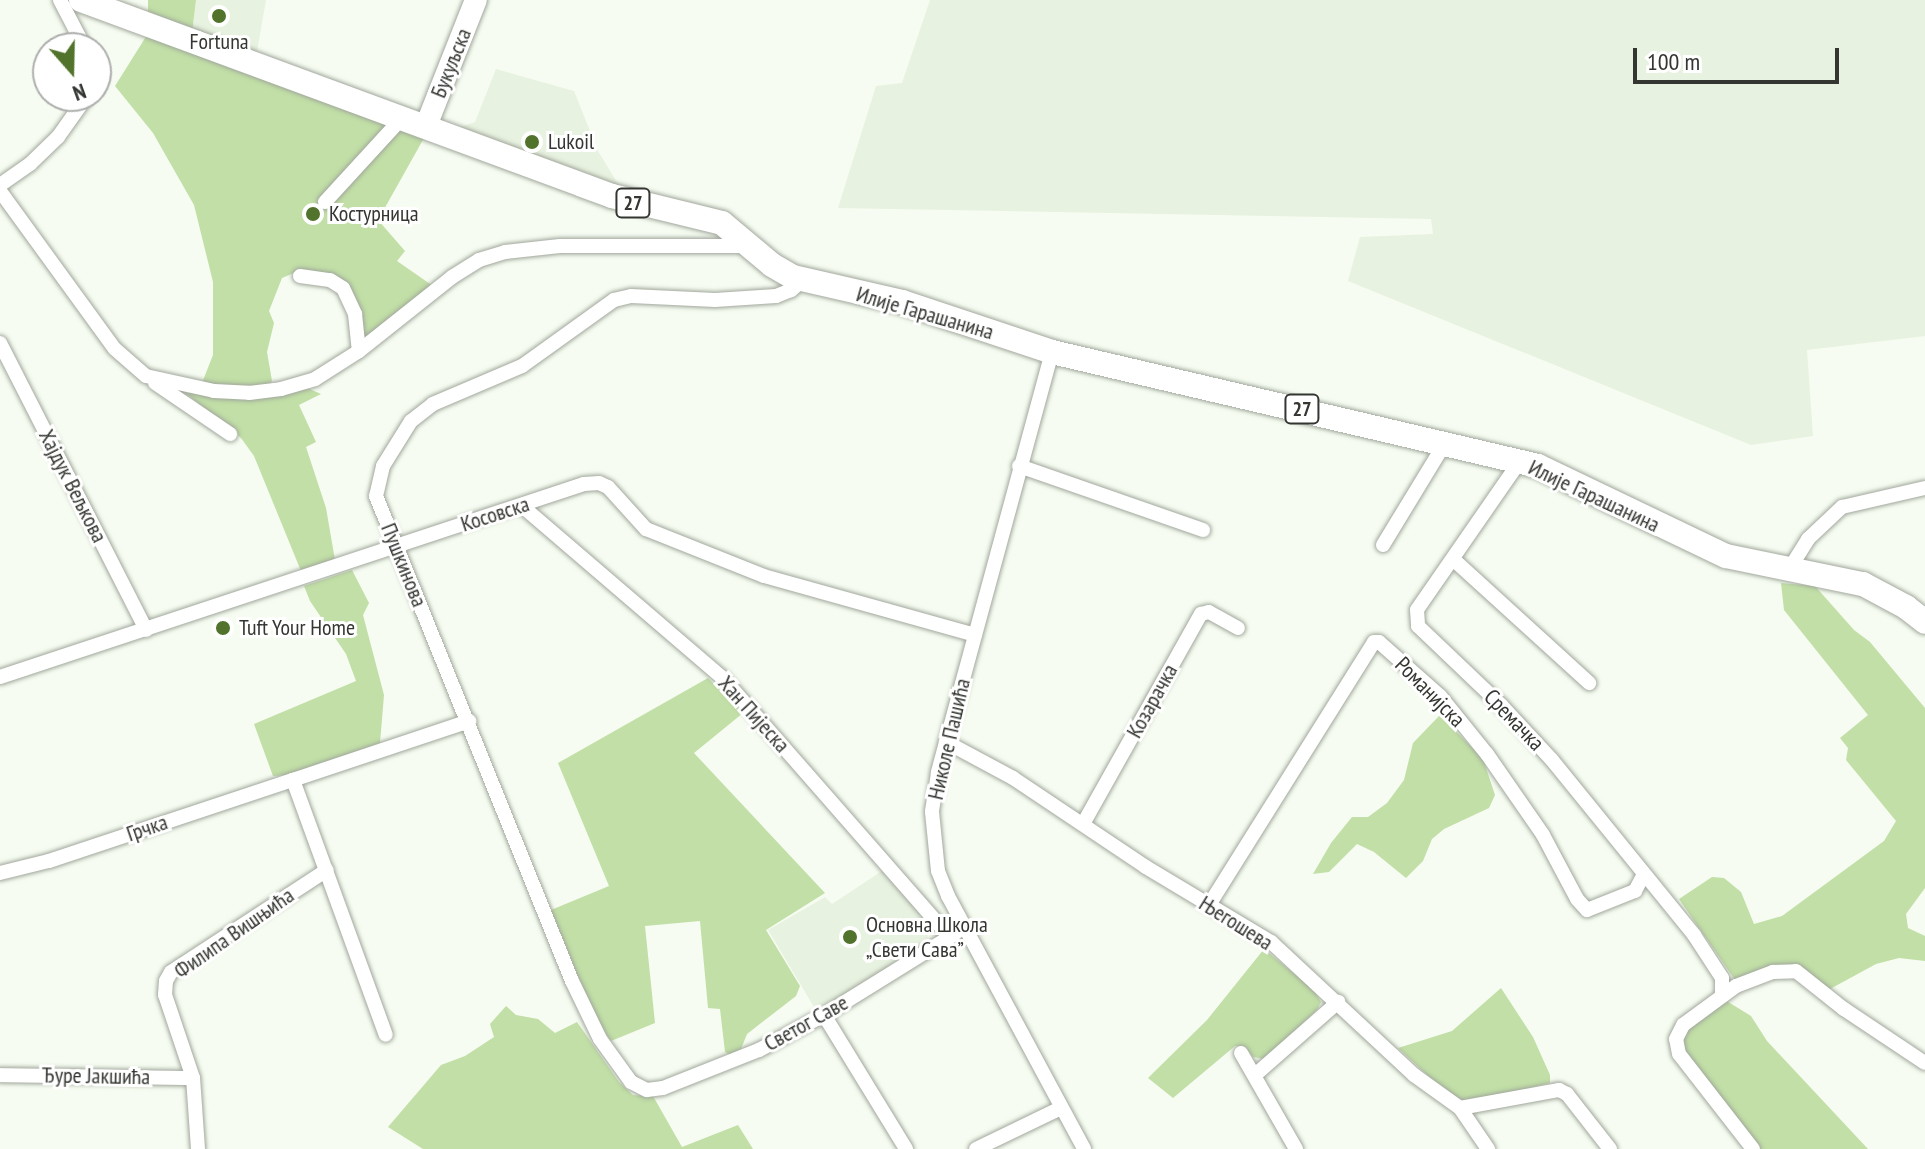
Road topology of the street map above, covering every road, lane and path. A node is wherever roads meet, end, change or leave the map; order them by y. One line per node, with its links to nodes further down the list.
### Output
1 (60, 0): 4 (street)
2 (81, 0): 6 (main road, Илије Гарашанина / 27)
3 (476, 0): 7 (main road, Букуљска)
4 (77, 32)
5 (76, 112): 8 (street)
6 (402, 118): 7 (main road, Илије Гарашанина / 27); 9 (street)
7 (426, 126): 10 (main road, Илије Гарашанина / 27)
8 (0, 188): 16 (street)
9 (325, 202)
10 (749, 246): 12 (main road, Илије Гарашанина / 27); 14 (street)
11 (300, 276): 14 (street)
12 (803, 280): 15 (main road, Илије Гарашанина / 27); 25 (street, Пушкинова)
13 (0, 343): 30 (street, Хајдук Вељкова)
14 (359, 351): 16 (street)
15 (1052, 352): 18 (main road, Илије Гарашанина / 27); 20 (street, Николе Пашића)
16 (146, 376): 17 (street)
17 (230, 434)
18 (1445, 443): 19 (main road, Илије Гарашанина / 27); 24 (street)
19 (1520, 461): 26 (street, Сремачка); 27 (main road, Илије Гарашанина / 27)
20 (1019, 466): 23 (street); 31 (street, Николе Пашића)
21 (1925, 488): 27 (street)
22 (522, 506): 25 (street, Косовска); 31 (street, Косовска); 43 (street, Хан Пијеска)
23 (1203, 530)
24 (1383, 545)
25 (397, 547): 30 (street, Косовска); 34 (street, Пушкинова)
26 (1454, 560): 33 (street); 40 (street, Сремачка)
27 (1790, 568): 28 (main road, 27)
28 (1925, 622)
29 (1238, 628): 37 (street, Козарачка)
30 (146, 630): 32 (street, Косовска)
31 (975, 635): 35 (street, Николе Пашића)
32 (0, 677)
33 (1589, 683)
34 (469, 721): 36 (street, Грчка); 53 (street, Пушкинова)
35 (946, 742): 37 (street, Његошева); 42 (street, Николе Пашића)
36 (293, 780): 38 (street); 39 (street, Грчка)
37 (1083, 824): 41 (street, Његошева)
38 (327, 870): 47 (street); 52 (street, Филипа Вишњића)
39 (0, 873)
40 (1643, 876): 41 (street, Романијска); 44 (street, Сремачка)
41 (1209, 905): 45 (street, Његошева)
42 (965, 928): 43 (street); 54 (street, Николе Пашића)
43 (950, 937): 46 (street, Светог Саве)
44 (1729, 982): 49 (street); 63 (street)
45 (1338, 1002): 51 (street); 55 (street, Његошева)
46 (824, 1015): 53 (street, Светог Саве); 57 (street)
47 (386, 1035)
48 (1241, 1053): 51 (street)
49 (1925, 1063)
50 (0, 1075): 52 (street, Ђуре Јакшића)
51 (1255, 1075): 60 (street)
52 (193, 1078): 56 (street, Филипа Вишњића)
53 (654, 1090)
54 (1061, 1108): 58 (street); 59 (street, Николе Пашића)
55 (1460, 1108): 61 (street, Његошева); 62 (street)
56 (198, 1149)
57 (906, 1149)
58 (976, 1149)
59 (1084, 1149)
60 (1296, 1149)
61 (1488, 1149)
62 (1610, 1149)
63 (1753, 1149)

